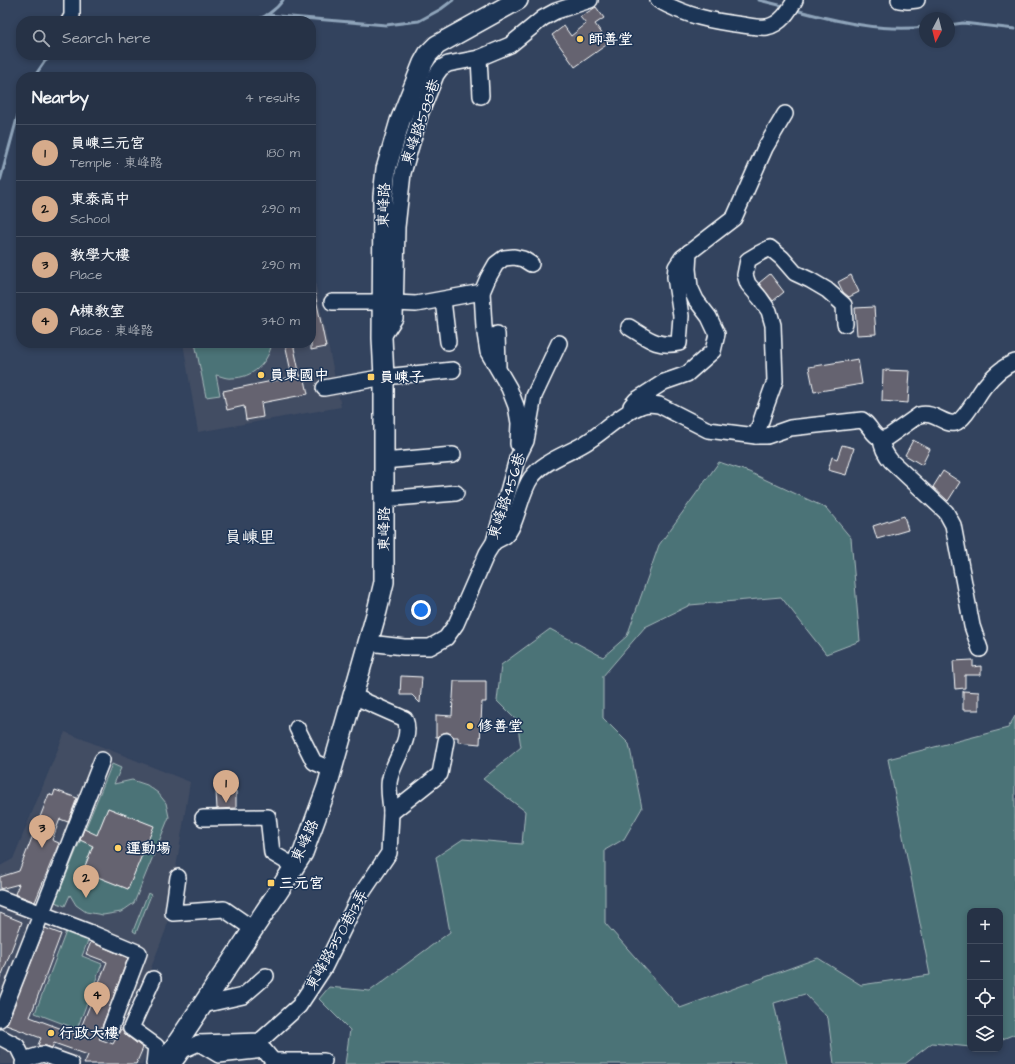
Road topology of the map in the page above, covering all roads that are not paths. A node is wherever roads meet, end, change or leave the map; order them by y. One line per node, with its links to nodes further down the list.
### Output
1 (72, 0): 8 (street)
2 (518, 0): 17 (main road, 東峰路)
3 (590, 0): 9 (street, 東峰路588巷)
4 (658, 0): 5 (street)
5 (795, 0)
6 (899, 0): 7 (street)
7 (917, 0)
8 (72, 16)
9 (479, 58): 10 (street); 17 (street, 東峰路588巷)
10 (481, 96)
11 (785, 114): 12 (street)
12 (689, 252): 19 (street); 28 (street)
13 (531, 264): 14 (street)
14 (482, 292): 15 (street); 25 (street)
15 (442, 300): 17 (street); 21 (street)
16 (332, 302): 17 (street)
17 (389, 303): 26 (main road, 東峰路)
18 (845, 324): 29 (street)
19 (629, 327)
20 (497, 334): 25 (street)
21 (448, 342)
22 (559, 343): 32 (street, 東峰路456巷)
23 (1015, 362): 30 (street)
24 (453, 370): 26 (street)
25 (498, 371): 32 (street)
26 (384, 377): 27 (street); 33 (main road, 東峰路)
27 (324, 388)
28 (614, 422): 29 (street); 36 (street)
29 (756, 436): 30 (street)
30 (882, 439): 38 (street)
31 (453, 455): 33 (street)
32 (517, 460): 36 (street, 東峰路456巷)
33 (384, 461): 35 (main road, 東峰路)
34 (456, 493): 35 (street)
35 (384, 499): 37 (main road, 東峰路)
36 (494, 542): 37 (street, 東峰路456巷)
37 (369, 643): 39 (main road, 東峰路)
38 (980, 649)
39 (353, 696): 43 (main road, 東峰路); 44 (street, 東峰路350巷13弄)
40 (297, 728): 43 (street)
41 (446, 741): 44 (street)
42 (102, 760): 49 (street)
43 (332, 770): 46 (main road, 東峰路)
44 (391, 813): 57 (street, 東峰路350巷13弄)
45 (203, 818): 46 (street)
46 (294, 866): 50 (main road, 東峰路)
47 (178, 878): 50 (street)
48 (0, 898): 49 (street)
49 (41, 913): 54 (street); 55 (street)
50 (253, 930): 53 (main road, 東峰路)
51 (266, 976): 53 (street)
52 (153, 979): 63 (street)
53 (203, 1005): 64 (main road, 東峰路)
54 (0, 1019)
55 (110, 1030)
56 (0, 1036): 60 (street)
57 (199, 1043): 58 (street); 65 (street)
58 (218, 1060): 61 (street)
59 (324, 1061): 61 (street)
60 (24, 1062): 62 (street)
61 (273, 1062)
62 (71, 1064)
63 (154, 1064)
64 (163, 1064)
65 (173, 1064)

